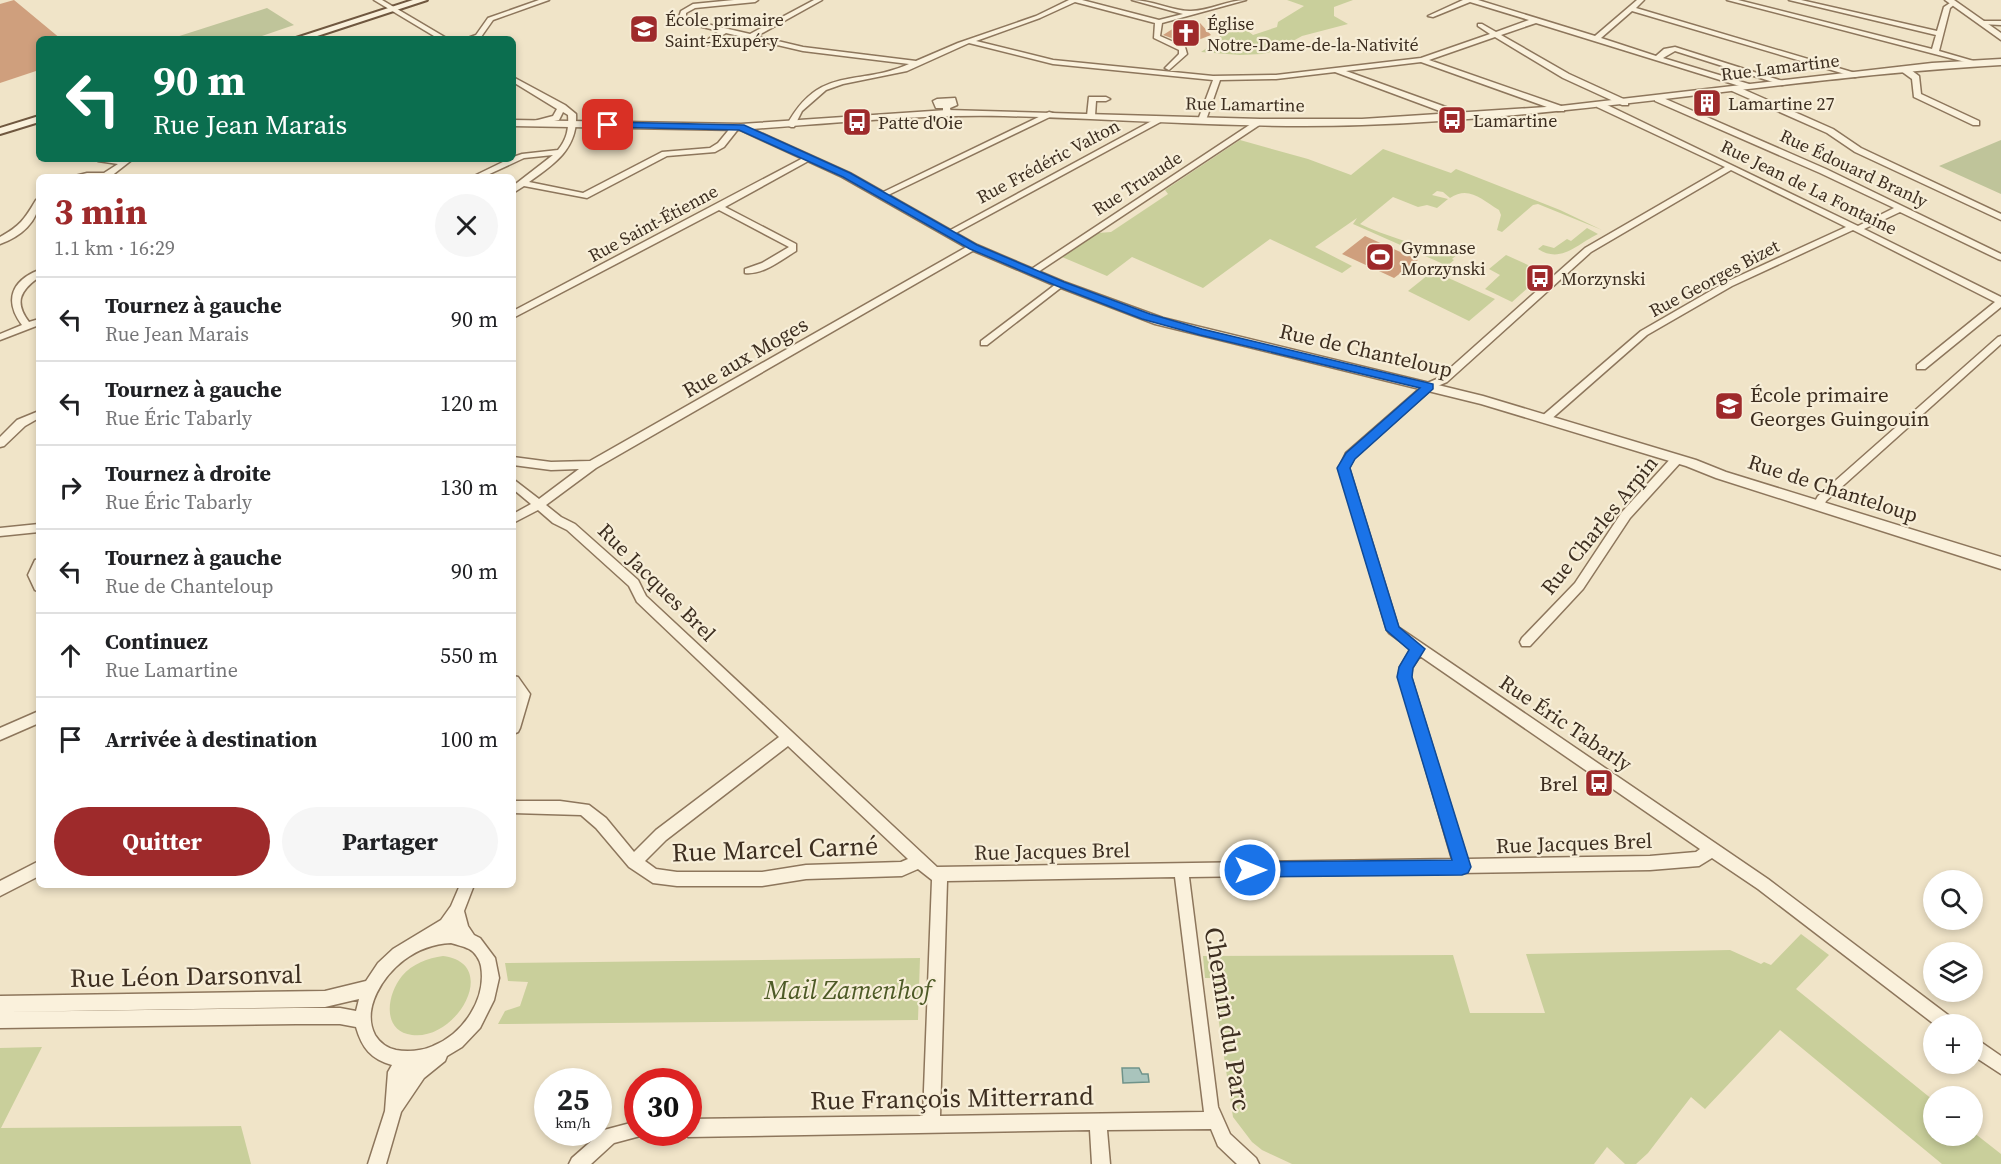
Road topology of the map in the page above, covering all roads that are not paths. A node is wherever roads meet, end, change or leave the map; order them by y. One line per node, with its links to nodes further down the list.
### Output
1 (377, 0): 15 (street)
2 (422, 0): 15 (main road)
3 (546, 0): 31 (street)
4 (755, 0): 14 (street)
5 (819, 0): 32 (street)
6 (1074, 0): 23 (street); 35 (street)
7 (1135, 0): 17 (street)
8 (1243, 0): 17 (street)
9 (1470, 0): 18 (street); 20 (street)
10 (1641, 0): 16 (street)
11 (1730, 0): 37 (street)
12 (1792, 0): 28 (street)
13 (1951, 2): 21 (street); 28 (street)
14 (707, 5): 25 (street)
15 (393, 9): 29 (main road); 30 (street)
16 (1631, 9): 34 (street); 46 (street)
17 (1192, 14): 23 (street)
18 (1431, 16)
19 (707, 18): 25 (street)
20 (1534, 21): 27 (street); 34 (street)
21 (1983, 23): 22 (street); 33 (street)
22 (2001, 23)
23 (1164, 24): 43 (street)
24 (1480, 24): 27 (street)
25 (706, 27): 26 (street)
26 (724, 31): 32 (street); 36 (street)
27 (1498, 34): 39 (street); 54 (street)
28 (1941, 34): 37 (street)
29 (308, 36)
30 (439, 36)
31 (479, 36)
32 (750, 37): 42 (street)
33 (2001, 37)
34 (1596, 39): 38 (street)
35 (968, 41): 42 (street); 47 (street)
36 (704, 45)
37 (1935, 52): 40 (street)
38 (1658, 58): 49 (street); 50 (street)
39 (1422, 60): 44 (street); 57 (street)
40 (1973, 62): 41 (street, Rue Lamartine); 45 (street, Rue Lamartine)
41 (2001, 62)
42 (916, 63): 69 (street)
43 (1169, 68)
44 (1333, 69): 47 (street); 60 (street)
45 (1904, 69): 46 (street, Rue Lamartine); 67 (street)
46 (1858, 75): 49 (street, Rue Lamartine)
47 (1217, 78): 63 (street)
48 (516, 81): 56 (street)
49 (1785, 83): 50 (street, Rue Lamartine)
50 (1750, 87): 51 (street, Rue Lamartine)
51 (1735, 90): 53 (street, Rue Lamartine); 86 (street)
52 (1106, 99): 59 (street)
53 (1658, 99): 54 (street, Rue Lamartine); 85 (street, Rue Édouard Branly)
54 (1625, 103): 55 (street, Rue Lamartine)
55 (1600, 105): 57 (street, Rue Lamartine); 77 (street, Rue Jean de La Fontaine)
56 (562, 107): 66 (street); 68 (street)
57 (1561, 109): 60 (street, Rue Lamartine)
58 (1052, 114): 59 (street, Rue Lamartine); 69 (street, Rue Lamartine); 82 (street)
59 (1091, 116): 61 (street, Rue Lamartine)
60 (1458, 117): 64 (street, Rue Lamartine)
61 (1162, 119): 63 (street, Rue Lamartine); 88 (street, Rue Frédéric Valton)
62 (36, 120): 71 (main road)
63 (1202, 120): 64 (street, Rue Lamartine)
64 (1260, 122): 93 (street, Rue Truaude)
65 (516, 123): 66 (street, Rue Lamartine)
66 (537, 123): 68 (street, Rue Lamartine)
67 (1976, 123)
68 (574, 124): 70 (street, Rue Lamartine); 72 (street)
69 (791, 125): 70 (street, Rue Lamartine)
70 (738, 127): 74 (street, Rue de Chanteloup); 80 (street)
71 (0, 131)
72 (561, 152): 73 (street); 80 (street)
73 (516, 159)
74 (808, 159): 82 (street, Rue de Chanteloup); 84 (street, Rue Saint-Étienne)
75 (124, 162): 78 (street)
76 (509, 162): 79 (street)
77 (1731, 167): 87 (street, Rue Jean de La Fontaine); 104 (street)
78 (109, 174)
79 (483, 174)
80 (522, 183): 81 (street)
81 (516, 188)
82 (881, 195): 88 (street, Rue de Chanteloup)
83 (36, 207): 89 (street)
84 (719, 207): 92 (street); 97 (street, Rue Saint-Étienne)
85 (1901, 208): 87 (street, Rue Georges Bizet); 91 (street, Rue Édouard Branly)
86 (2001, 217)
87 (1856, 228): 96 (street, Rue Jean de La Fontaine); 106 (street, Rue Georges Bizet)
88 (949, 233): 90 (street, Rue de Chanteloup)
89 (0, 241)
90 (973, 247): 93 (street, Rue de Chanteloup); 110 (street, Rue aux Moges)
91 (2001, 257)
92 (748, 271)
93 (1032, 272): 95 (street, Rue de Chanteloup)
94 (36, 275): 99 (street)
95 (1060, 284): 102 (street); 104 (street, Rue de Chanteloup)
96 (2001, 301): 103 (street)
97 (516, 313)
98 (36, 323): 99 (street)
99 (28, 327): 100 (street)
100 (0, 337)
101 (2001, 339): 113 (street)
102 (984, 343)
103 (1921, 367)
104 (1429, 386): 106 (street, Rue de Chanteloup); 119 (street, Rue Éric Tabarly)
105 (36, 416): 107 (street)
106 (1545, 419): 108 (street, Rue de Chanteloup)
107 (2, 438)
108 (1677, 459): 113 (street, Rue de Chanteloup); 118 (street, Rue Charles Arpin)
109 (516, 462): 110 (street)
110 (591, 465): 112 (street, Rue aux Moges)
111 (516, 486): 112 (street, Rue Jacques Brel)
112 (538, 505): 114 (street, Rue aux Moges); 124 (street, Rue Jacques Brel)
113 (1819, 505): 117 (street, Rue de Chanteloup)
114 (516, 517)
115 (36, 528): 116 (street)
116 (0, 532)
117 (2001, 563)
118 (1526, 642)
119 (1418, 649): 126 (street, Rue Éric Tabarly); 129 (street)
120 (516, 685): 122 (street)
121 (36, 718): 123 (street)
122 (516, 718)
123 (0, 734)
124 (788, 738): 127 (street, Rue Jacques Brel); 128 (street)
125 (516, 807): 128 (street, Rue Marcel Carné)
126 (1711, 850): 129 (street, Rue Jacques Brel); 140 (street, Rue Éric Tabarly)
127 (920, 861): 128 (street, Rue Marcel Carné); 132 (street, Rue Jacques Brel)
128 (633, 862)
129 (1462, 867): 131 (street, Rue Jacques Brel)
130 (36, 870): 134 (street)
131 (1182, 870): 132 (street, Rue Jacques Brel); 148 (street, Chemin du Parc)
132 (940, 874): 150 (street)
133 (465, 888): 135 (street)
134 (0, 889)
135 (457, 912): 136 (street); 137 (street)
136 (428, 939): 137 (street); 138 (street)
137 (468, 940): 143 (street)
138 (371, 987): 139 (street, Rue Léon Darsonval); 142 (street)
139 (0, 1004)
140 (1933, 1014)
141 (0, 1020): 142 (street, Rue Léon Darsonval)
142 (363, 1020): 145 (street)
143 (458, 1040): 145 (street); 147 (street)
144 (1983, 1052): 146 (street)
145 (416, 1059): 147 (street)
146 (2001, 1066)
147 (393, 1111): 153 (street)
148 (1215, 1120): 149 (street, Rue François Mitterrand); 156 (street, Chemin du Parc)
149 (1098, 1122): 150 (street, Rue François Mitterrand); 155 (street)
150 (932, 1124): 151 (street, Rue François Mitterrand)
151 (702, 1128)
152 (624, 1132): 154 (street)
153 (377, 1164)
154 (578, 1164)
155 (1101, 1164)
156 (1250, 1164)

